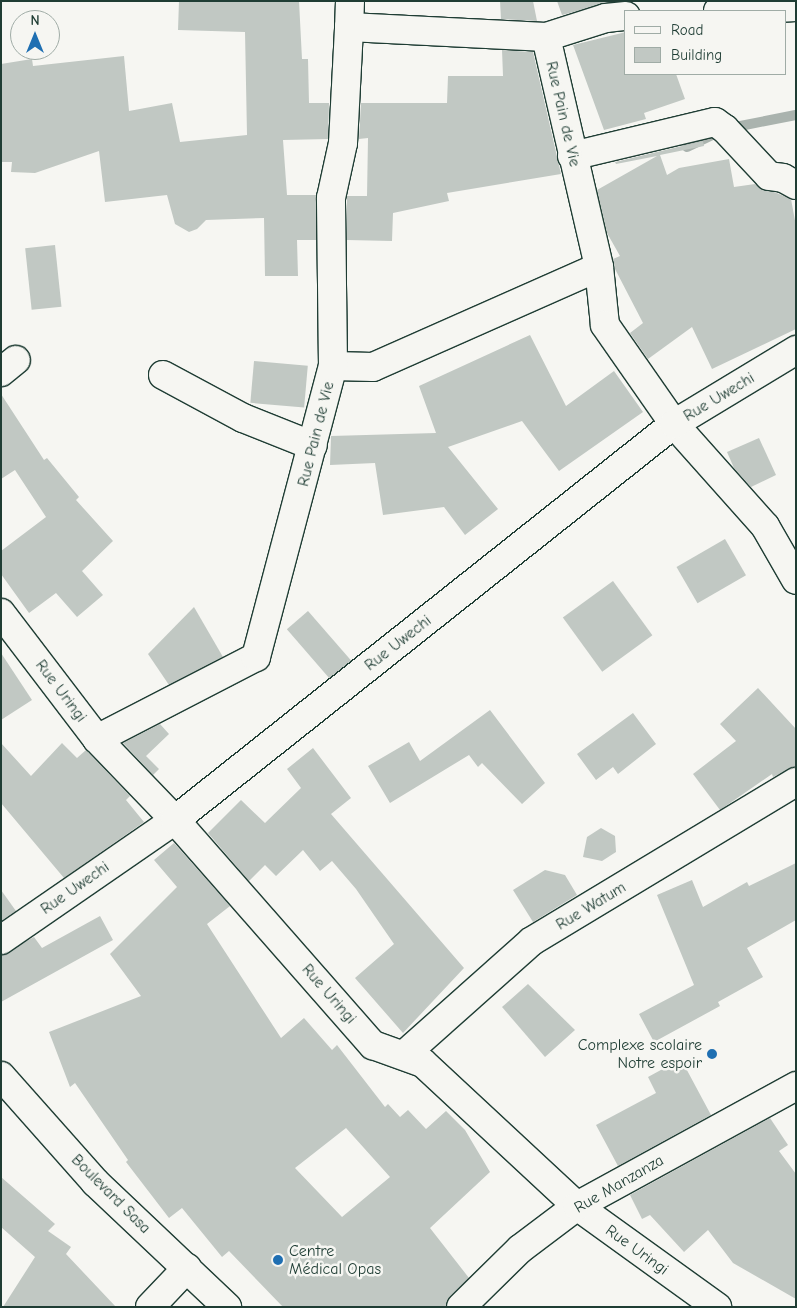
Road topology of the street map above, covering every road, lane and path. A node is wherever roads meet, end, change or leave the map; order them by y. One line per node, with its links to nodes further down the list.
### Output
1 (796, 7): 2 (street)
2 (738, 10)
3 (350, 14): 5 (street, Rue Pain de Vie); 10 (street, Rue Pain de Vie)
4 (624, 16): 5 (street)
5 (546, 37): 6 (street, Rue Pain de Vie)
6 (572, 156): 7 (street); 8 (street, Rue Pain de Vie)
7 (796, 186)
8 (598, 267): 10 (street); 12 (street, Rue Pain de Vie)
9 (796, 350): 12 (street, Rue Uwechi)
10 (333, 366): 13 (street, Rue Pain de Vie)
11 (163, 375): 13 (street)
12 (674, 424): 14 (street, Rue Pain de Vie); 18 (street, Rue Uwechi)
13 (313, 446): 16 (street, Rue Pain de Vie)
14 (796, 580)
15 (1, 613): 16 (street, Rue Uringi)
16 (97, 739): 18 (street, Rue Uringi)
17 (796, 782): 20 (street, Rue Watum)
18 (175, 820): 19 (street, Rue Uwechi); 20 (street, Rue Uringi)
19 (1, 940)
20 (404, 1055): 23 (street, Rue Uringi)
21 (1, 1076): 24 (street, Boulevard Sasa)
22 (796, 1086): 23 (street, Rue Manzanza)
23 (577, 1206): 27 (street, Rue Manzanza); 28 (street, Rue Uringi)
24 (187, 1268): 25 (street); 26 (street, Boulevard Sasa)
25 (150, 1307)
26 (228, 1307)
27 (461, 1307)
28 (717, 1307)

